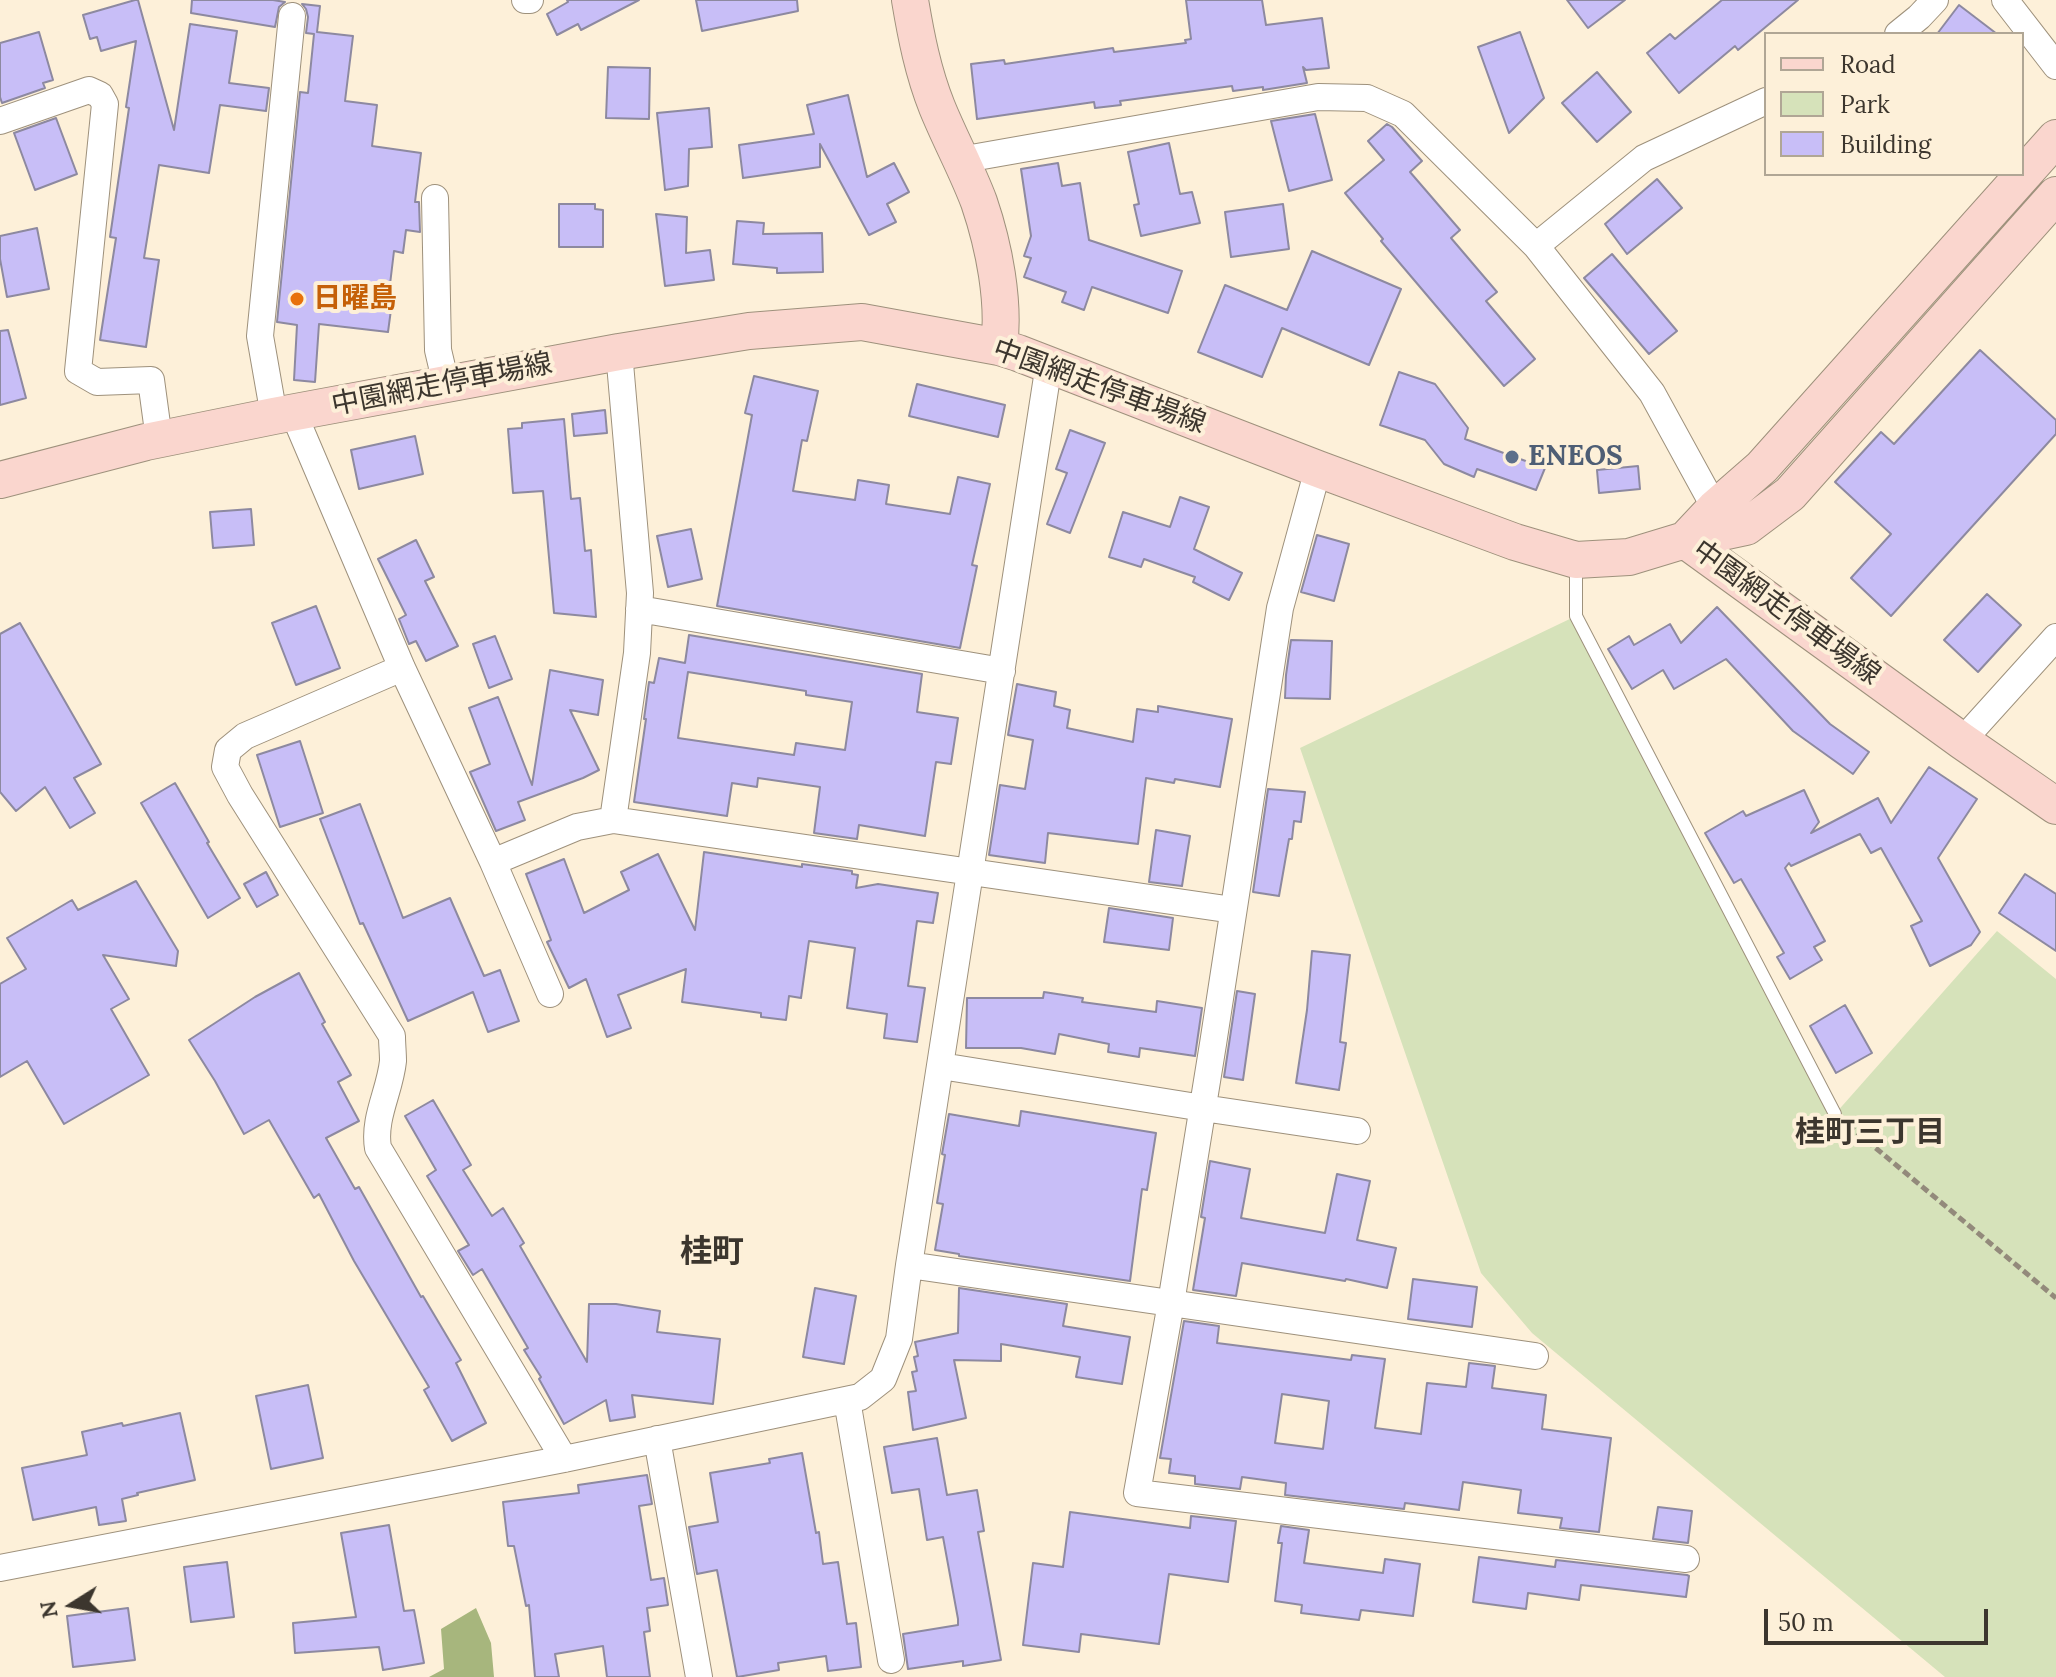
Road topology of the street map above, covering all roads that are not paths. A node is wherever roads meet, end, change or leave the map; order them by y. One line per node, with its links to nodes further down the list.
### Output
1 (910, 0): 10 (main road)
2 (1935, 0): 5 (street)
3 (2005, 0): 6 (street)
4 (292, 16): 20 (street)
5 (1900, 32)
6 (2056, 66)
7 (1764, 102): 15 (street)
8 (0, 121): 21 (street)
9 (2056, 138): 11 (main road)
10 (960, 160): 15 (street); 16 (main road)
11 (2024, 174)
12 (2022, 176): 24 (main road)
13 (2056, 195): 25 (main road)
14 (435, 198): 19 (street)
15 (1536, 246): 24 (street)
16 (999, 347): 17 (main road, 中園網走停車場線); 18 (main road, 中園網走停車場線)
17 (619, 352): 19 (main road, 中園網走停車場線); 27 (street)
18 (1049, 364): 22 (main road, 中園網走停車場線); 30 (street)
19 (446, 384): 20 (main road, 中園網走停車場線)
20 (283, 414): 21 (main road, 中園網走停車場線); 29 (street)
21 (159, 439): 23 (main road, 中園網走停車場線)
22 (1318, 469): 26 (main road, 中園網走停車場線); 36 (street)
23 (0, 480)
24 (1715, 508): 25 (main road)
25 (1685, 540): 26 (main road, 中園網走停車場線); 31 (main road, 中園網走停車場線)
26 (1576, 560): 40 (lane)
27 (639, 609): 30 (street); 33 (street)
28 (2056, 637): 31 (street)
29 (402, 668): 34 (street); 47 (street)
30 (1002, 671): 35 (street)
31 (1962, 741): 32 (main road, 中園網走停車場線)
32 (2056, 806)
33 (613, 820): 34 (street); 35 (street)
34 (493, 862): 37 (street)
35 (971, 872): 36 (street); 38 (street)
36 (1233, 910): 39 (street)
37 (550, 994)
38 (941, 1066): 39 (street); 42 (street)
39 (1203, 1108): 41 (street); 43 (street)
40 (1835, 1114)
41 (1357, 1131)
42 (909, 1265): 43 (street); 45 (street)
43 (1171, 1303): 44 (street); 48 (street)
44 (1535, 1356)
45 (847, 1400): 46 (street); 50 (street)
46 (657, 1439): 47 (street); 51 (street)
47 (564, 1459): 49 (street)
48 (1686, 1559)
49 (0, 1568)
50 (891, 1660)
51 (699, 1677)

